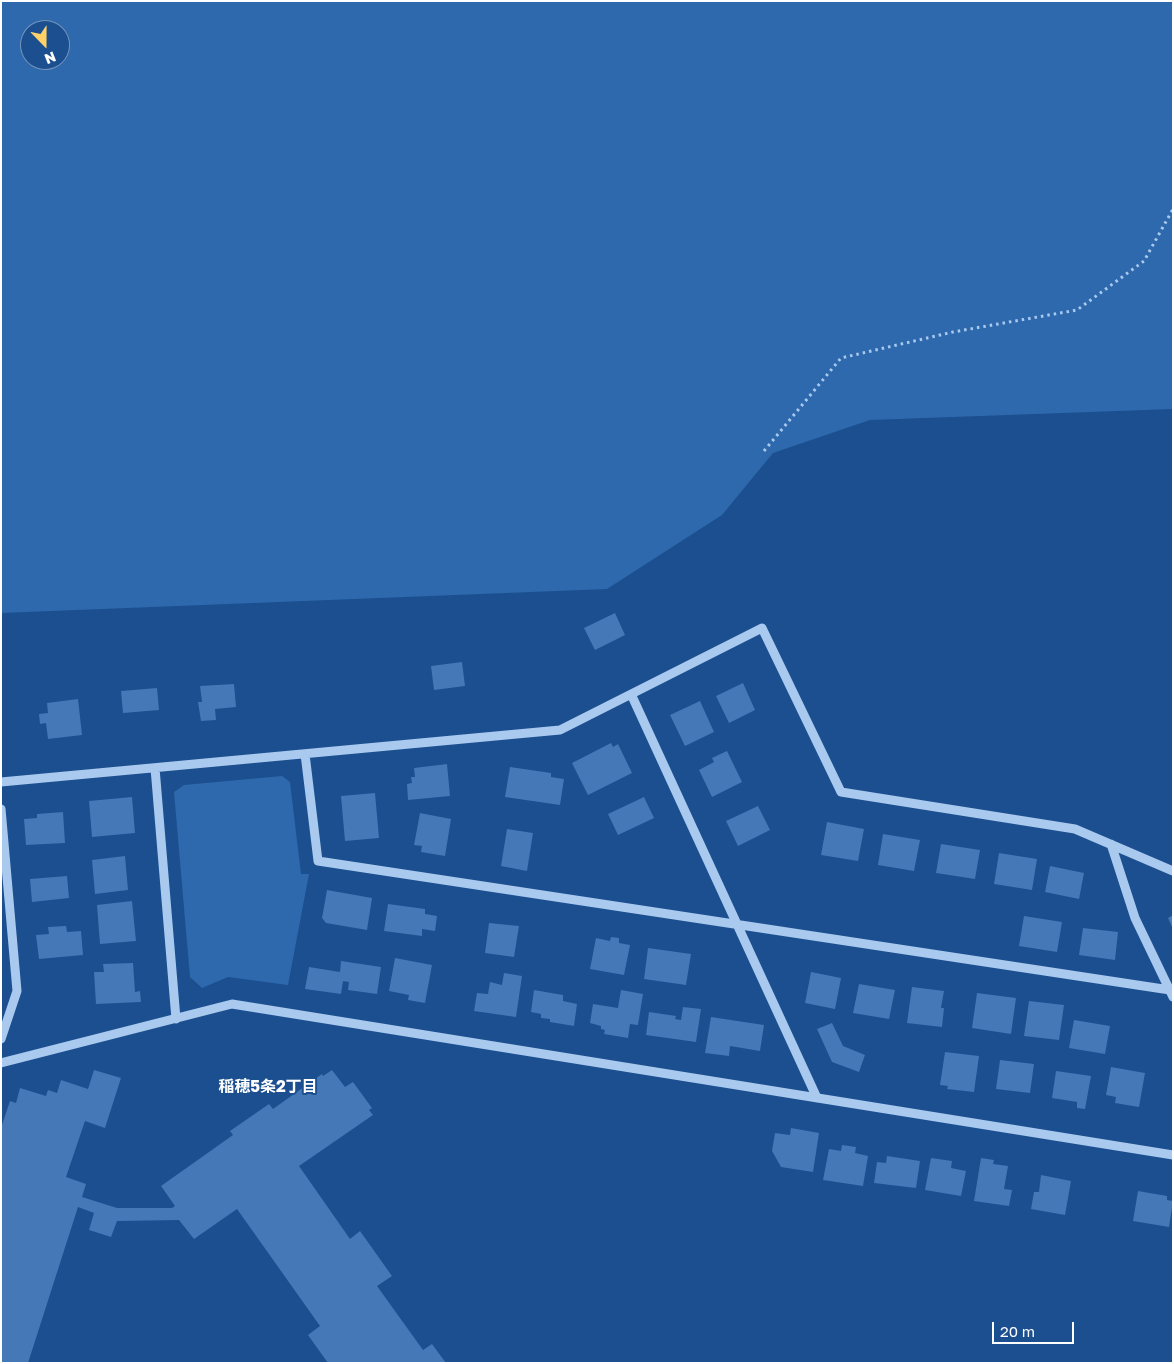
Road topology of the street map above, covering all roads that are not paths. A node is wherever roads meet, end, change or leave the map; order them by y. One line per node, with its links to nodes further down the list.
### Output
1 (631, 694): 2 (street); 6 (street); 8 (street)
2 (305, 754): 3 (street); 8 (street)
3 (155, 768): 4 (street); 10 (street)
4 (1, 782)
5 (1, 809): 11 (street)
6 (1112, 844): 7 (street); 9 (street)
7 (1173, 871)
8 (737, 924): 9 (street); 13 (street)
9 (1171, 993)
10 (176, 1019): 12 (street); 13 (street)
11 (1, 1039)
12 (1, 1064)
13 (817, 1098): 14 (street)
14 (1173, 1154)

